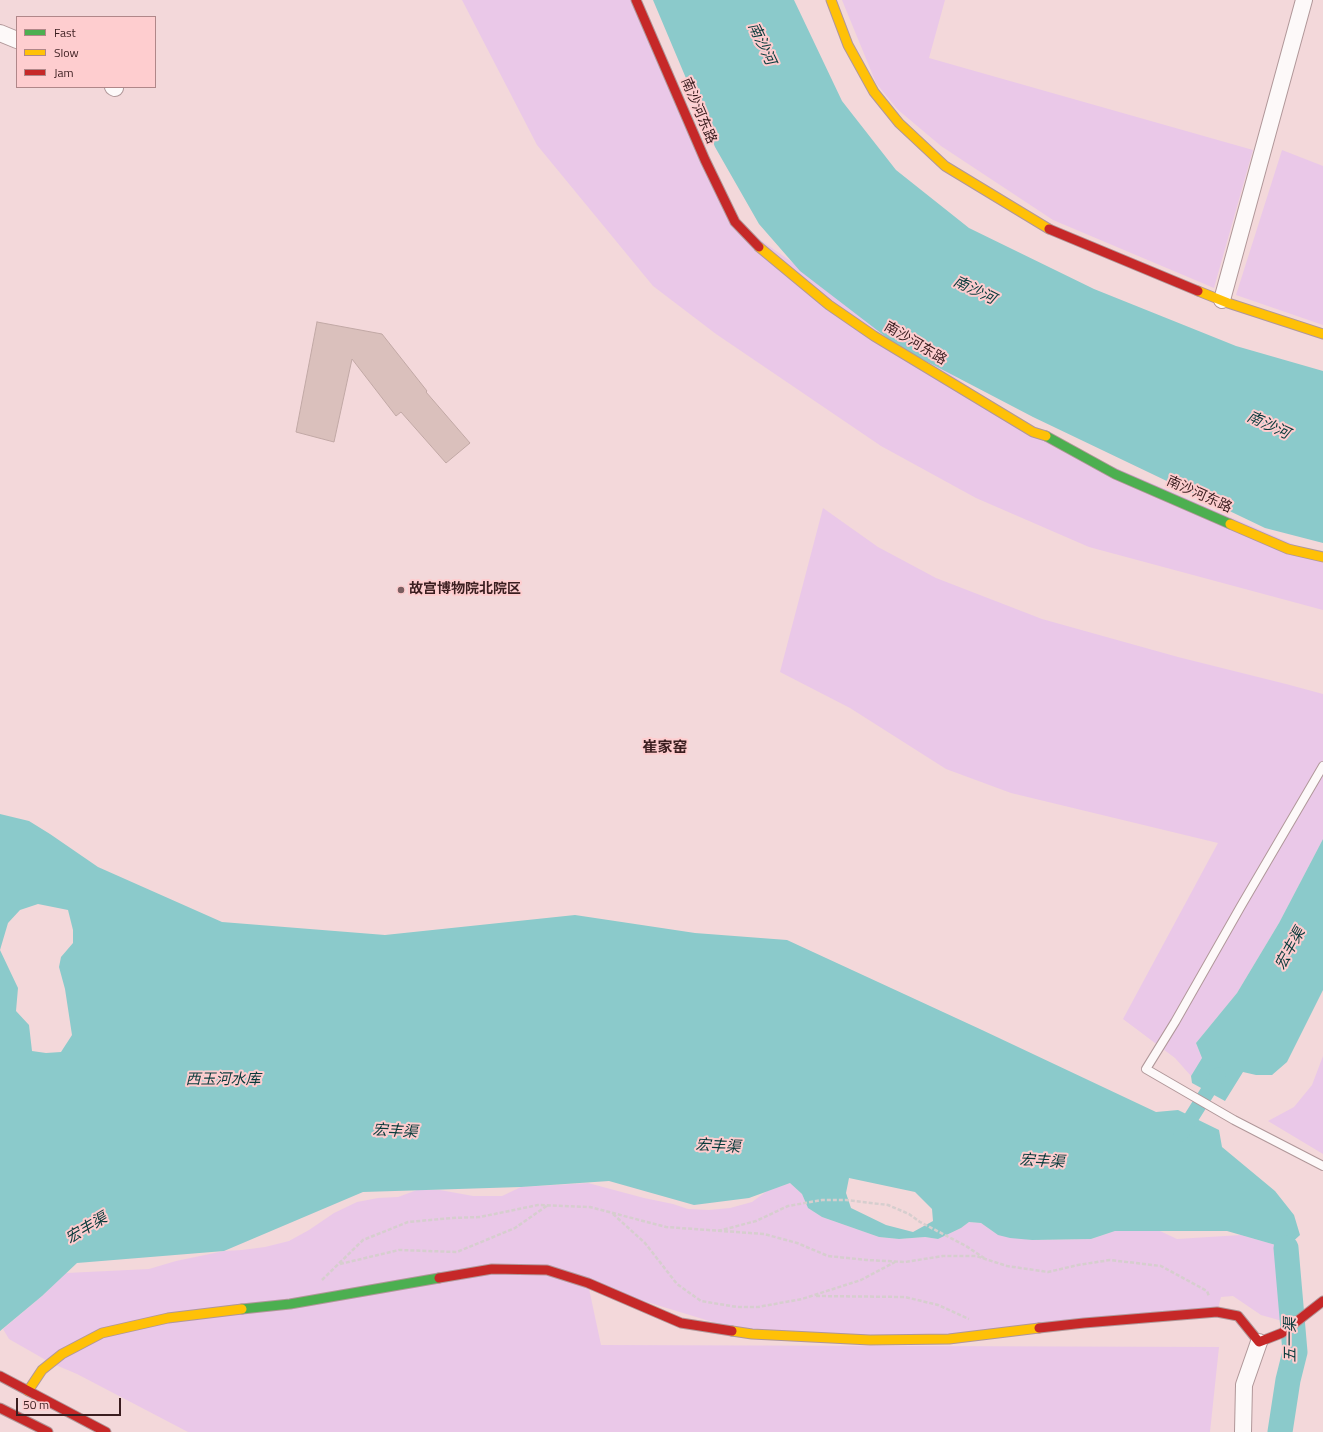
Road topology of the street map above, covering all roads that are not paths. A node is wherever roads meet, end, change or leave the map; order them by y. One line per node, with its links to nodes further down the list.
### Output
1 (636, 0): 8 (street, 南沙河东路)
2 (831, 0): 6 (street)
3 (1304, 0): 6 (street)
4 (0, 33): 5 (street)
5 (16, 40)
6 (1222, 300): 7 (street)
7 (1323, 334)
8 (1323, 557)
9 (1323, 766): 10 (lane)
10 (1323, 1166)
11 (1323, 1301): 12 (street)
12 (1259, 1342): 14 (street); 18 (street)
13 (1, 1377): 14 (street)
14 (28, 1391): 17 (street)
15 (0, 1408): 16 (street)
16 (48, 1432)
17 (106, 1432)
18 (1243, 1432)

